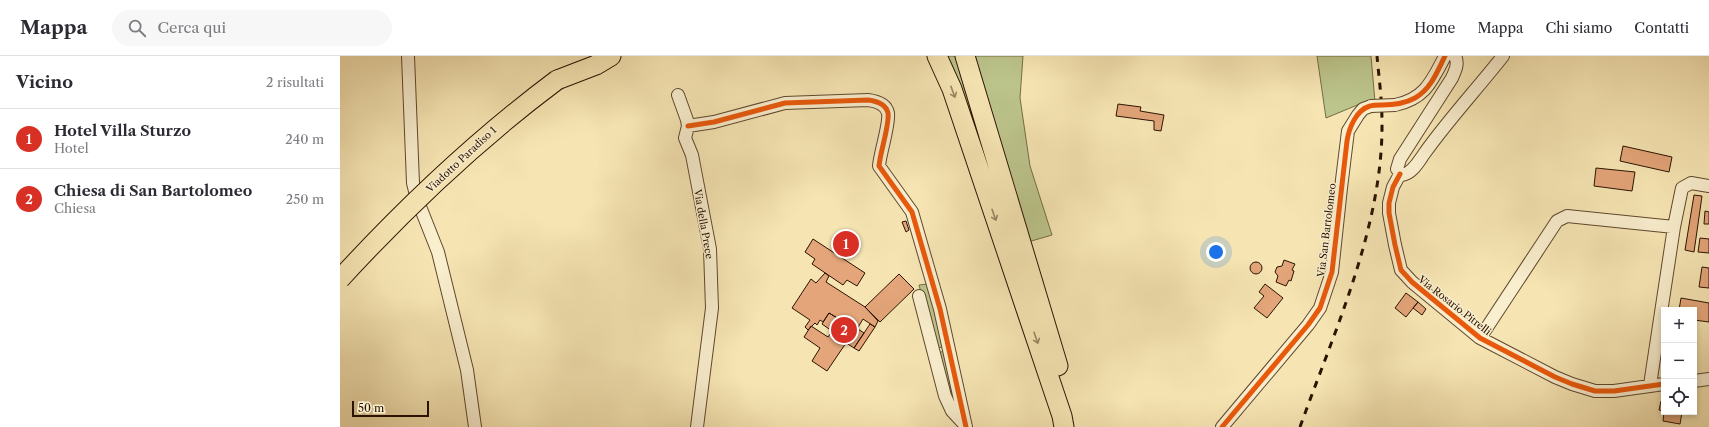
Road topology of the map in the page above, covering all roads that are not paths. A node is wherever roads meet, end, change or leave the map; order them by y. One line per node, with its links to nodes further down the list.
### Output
1 (408, 56): 22 (street)
2 (596, 56): 9 (main road, Viadotto Paradiso 1)
3 (611, 56): 9 (main road)
4 (937, 56): 25 (main road, one-way to 25)
5 (965, 56): 26 (main road)
6 (1445, 56): 27 (street, Via San Bartolomeo, bridge)
7 (1455, 56): 12 (street, Via Rosario Pitrelli)
8 (1502, 56): 12 (street)
9 (557, 80): 15 (main road, Viadotto Paradiso 1, bridge)
10 (678, 95): 11 (street, Via della Prece)
11 (688, 126): 23 (street, Via della Prece); 24 (street)
12 (1400, 174): 17 (street, Via Rosario Pitrelli)
13 (1709, 186): 14 (street)
14 (1674, 227): 17 (street); 21 (street)
15 (340, 278)
16 (919, 296): 24 (street)
17 (1480, 338): 21 (street, Via Rosario Pitrelli)
18 (1709, 380): 19 (street)
19 (1697, 381)
20 (1661, 384): 21 (street, Via Rosario Pitrelli)
21 (1650, 385)
22 (475, 427)
23 (697, 427)
24 (966, 427)
25 (1064, 427)
26 (1073, 427)
27 (1222, 427)

